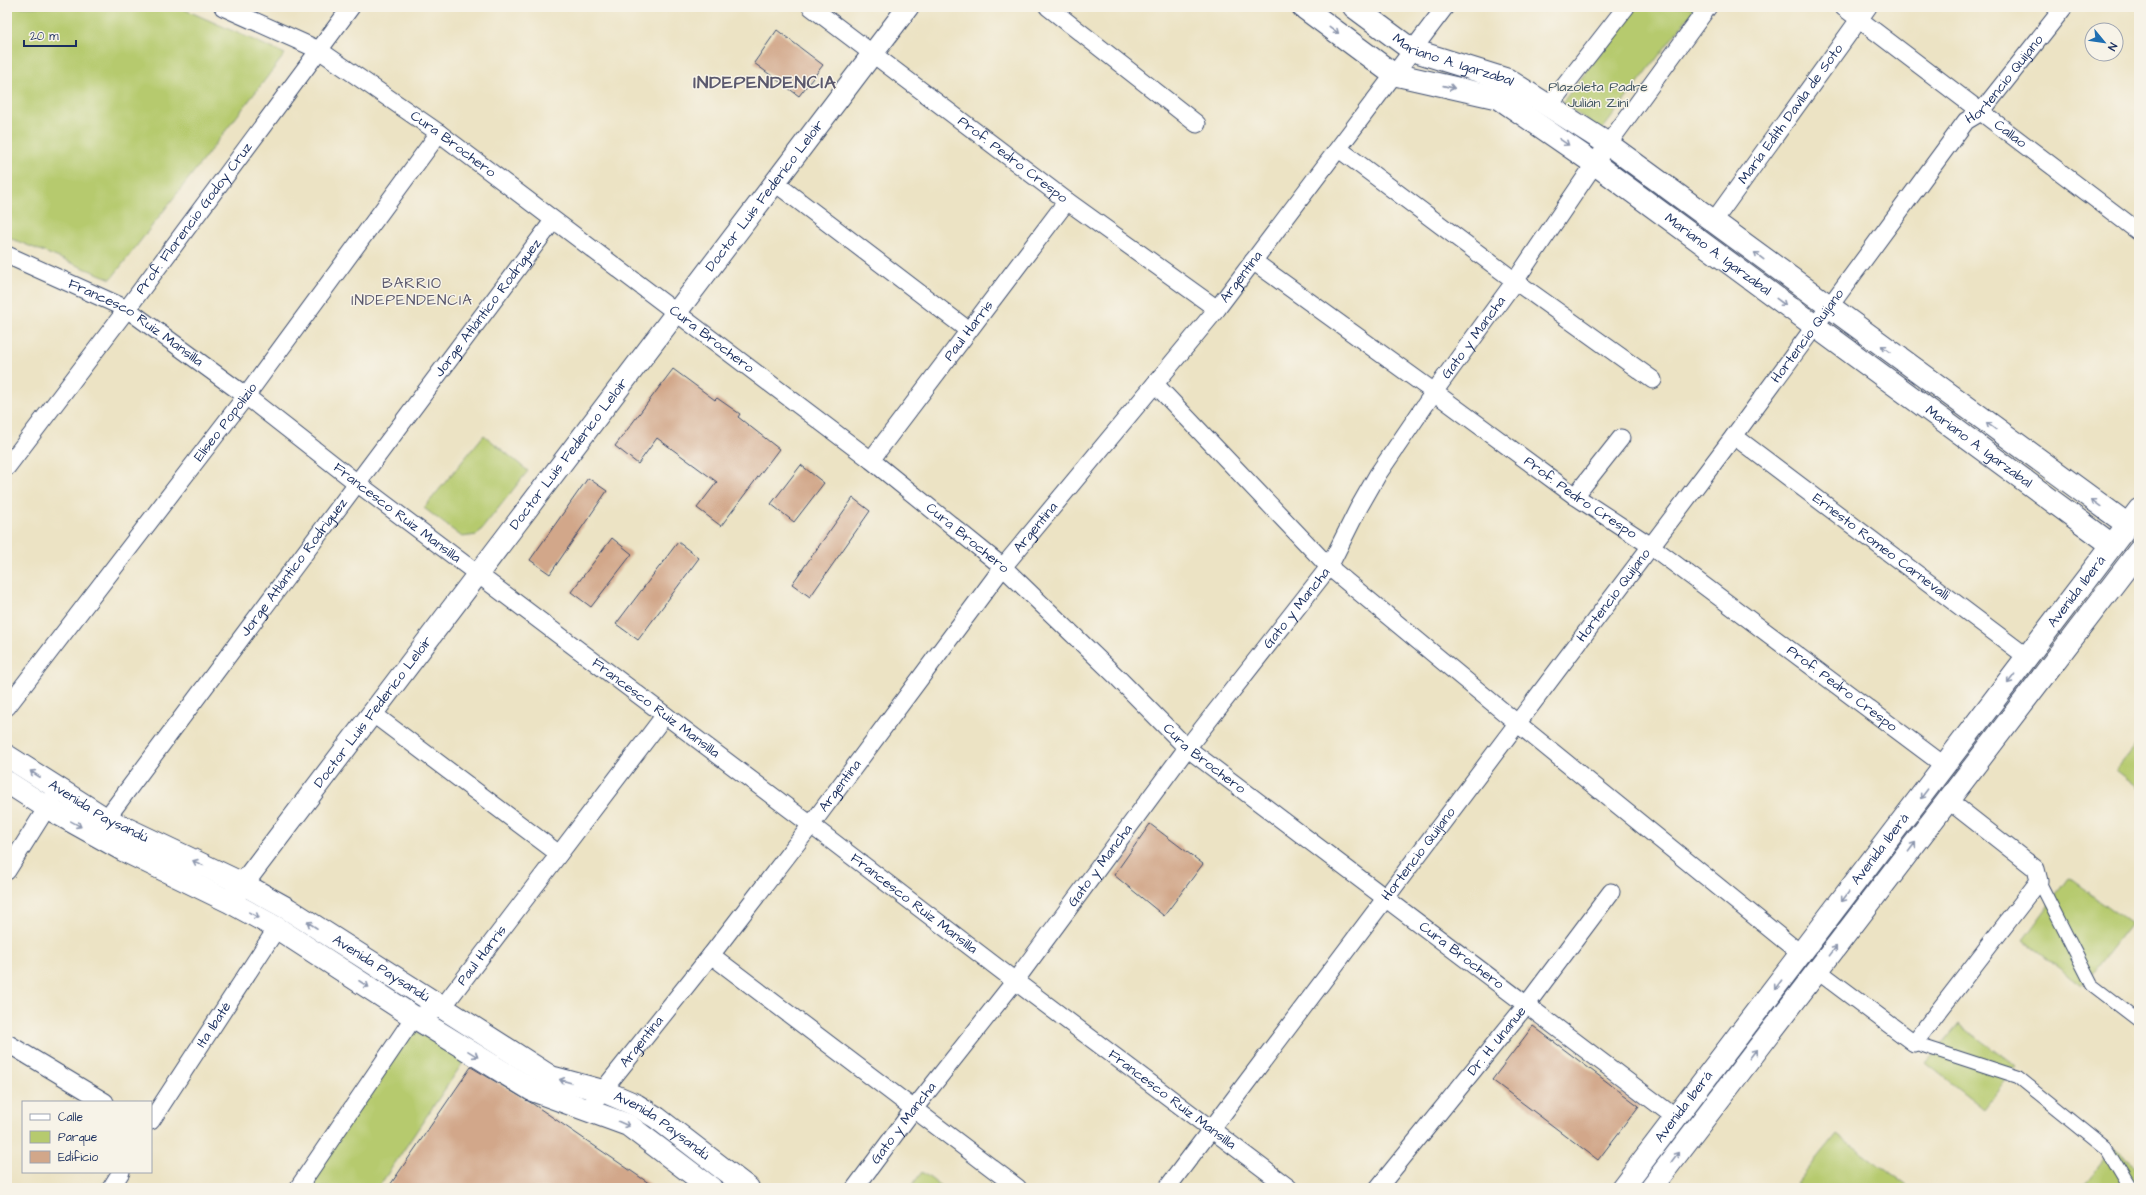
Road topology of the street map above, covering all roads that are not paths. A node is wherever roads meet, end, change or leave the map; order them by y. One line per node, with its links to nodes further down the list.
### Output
1 (223, 7): 14 (street, Cura Brochero)
2 (350, 7): 14 (street, Prof. Florencio Godoy Cruz)
3 (811, 7): 16 (street, Prof. Pedro Crespo)
4 (908, 7): 16 (street, Doctor Luis Federico Leloir)
5 (1048, 7): 20 (street)
6 (1303, 7): 17 (main road, Mariano A. Igarzabal, one-way to 17)
7 (1354, 7): 15 (main road, Mariano A. Igarzabal)
8 (1445, 7): 15 (street, Argentina)
9 (1626, 7): 18 (street)
10 (1708, 7): 22 (street, Gato y Mancha)
11 (1843, 7): 13 (street, Callao)
12 (2064, 7): 19 (street, Hortencio Quijano)
13 (1864, 13): 19 (street, Callao); 28 (street, María Edith Davila de Soto)
14 (319, 50): 21 (street, Cura Brochero); 34 (street, Prof. Florencio Godoy Cruz)
15 (1412, 50): 17 (street, Argentina); 18 (main road, Mariano A. Igarzabal)
16 (873, 54): 25 (street, Doctor Luis Federico Leloir); 26 (street, Prof. Pedro Crespo)
17 (1393, 74): 23 (street, Argentina); 24 (main road, Mariano A. Igarzabal, one-way to 24)
18 (1548, 107): 22 (main road, Mariano A. Igarzabal)
19 (1981, 112): 29 (street, Callao); 33 (street, Hortencio Quijano)
20 (1197, 124)
21 (439, 133): 27 (street, Cura Brochero); 42 (street, Eliseo Popolizio)
22 (1608, 144): 24 (street, Gato y Mancha); 28 (main road, Mariano A. Igarzabal)
23 (1339, 149): 31 (street, Argentina); 32 (street)
24 (1596, 164): 32 (street, Gato y Mancha); 37 (main road, Mariano A. Igarzabal, one-way to 37)
25 (774, 182): 36 (street, Doctor Luis Federico Leloir); 38 (street)
26 (1067, 201): 35 (street, Prof. Pedro Crespo); 38 (street, Paul Harris)
27 (553, 221): 36 (street, Cura Brochero); 47 (street, Jorge Atlántico Rodriguez)
28 (1713, 222): 33 (main road, Mariano A. Igarzabal, one-way to 28)
29 (2139, 232)
30 (7, 255): 34 (street, Francesco Ruiz Mansilla)
31 (1253, 261): 35 (street, Argentina); 41 (street, Prof. Pedro Crespo)
32 (1515, 282): 39 (street); 41 (street, Gato y Mancha)
33 (1829, 308): 37 (street, Hortencio Quijano); 49 (main road, Mariano A. Igarzabal, one-way to 33)
34 (127, 309): 42 (street, Francesco Ruiz Mansilla); 46 (street, Prof. Florencio Godoy Cruz)
35 (1217, 309): 40 (street, Argentina)
36 (675, 313): 45 (street, Cura Brochero); 55 (street, Doctor Luis Federico Leloir)
37 (1815, 327): 43 (street, Hortencio Quijano); 50 (main road, Mariano A. Igarzabal)
38 (968, 330): 45 (street, Paul Harris)
39 (1653, 380)
40 (1155, 384): 53 (street, Argentina); 54 (street)
41 (1434, 392): 48 (street, Prof. Pedro Crespo); 54 (street, Gato y Mancha)
42 (246, 396): 47 (street, Francesco Ruiz Mansilla); 57 (street, Eliseo Popolizio)
43 (1734, 436): 51 (street, Hortencio Quijano); 56 (street, Ernesto Romeo Carnevalli)
44 (1621, 438): 48 (street)
45 (871, 460): 53 (street, Cura Brochero)
46 (7, 466)
47 (357, 484): 55 (street, Francesco Ruiz Mansilla); 68 (street, Jorge Atlántico Rodriguez)
48 (1575, 496): 51 (street, Prof. Pedro Crespo)
49 (2135, 521): 50 (main road, Avenida Iberá)
50 (2112, 545): 52 (street); 56 (main road, Avenida Iberá)
51 (1651, 546): 60 (street, Hortencio Quijano); 63 (street, Prof. Pedro Crespo)
52 (2135, 556): 66 (main road, Avenida Iberá)
53 (1003, 567): 61 (street, Cura Brochero); 69 (street, Argentina)
54 (1329, 567): 60 (street); 61 (street, Gato y Mancha)
55 (479, 574): 58 (street, Doctor Luis Federico Leloir); 59 (street, Francesco Ruiz Mansilla)
56 (2027, 657): 63 (main road, Avenida Iberá, one-way to 63)
57 (7, 706)
58 (372, 713): 70 (street); 73 (street, Doctor Luis Federico Leloir)
59 (665, 715): 69 (street, Francesco Ruiz Mansilla); 70 (street, Paul Harris)
60 (1517, 723): 75 (street, Hortencio Quijano); 78 (street)
61 (1187, 748): 75 (street, Cura Brochero); 81 (street, Gato y Mancha)
62 (7, 756): 65 (main road, Avenida Paysandú, one-way to 62)
63 (1945, 766): 78 (main road, Avenida Iberá, one-way to 78)
64 (7, 782): 67 (main road, Avenida Paysandú)
65 (58, 790): 67 (street); 68 (main road, Avenida Paysandú)
66 (1948, 800): 72 (street); 80 (main road, Avenida Iberá, one-way to 66)
67 (46, 807): 71 (street); 76 (main road, Avenida Paysandú, one-way to 76)
68 (106, 819): 73 (main road, Avenida Paysandú, one-way to 68)
69 (811, 825): 79 (street, Argentina); 81 (street, Francesco Ruiz Mansilla)
70 (559, 854): 83 (street, Paul Harris)
71 (7, 872)
72 (2039, 881): 85 (street); 87 (street)
73 (243, 884): 76 (street, Doctor Luis Federico Leloir); 83 (main road, Avenida Paysandú, one-way to 73)
74 (1611, 892): 82 (street, Dr. H. Unanue)
75 (1385, 898): 82 (street, Cura Brochero); 94 (street, Hortencio Quijano)
76 (230, 902): 77 (main road, Avenida Paysandú, one-way to 77)
77 (277, 928): 84 (main road, Avenida Paysandú, one-way to 84); 93 (street, Ita Ibaté)
78 (1801, 954): 92 (main road, Avenida Iberá, one-way to 92)
79 (711, 956): 88 (street, Argentina); 91 (street)
80 (1818, 971): 87 (street); 106 (main road, Avenida Iberá, one-way to 80)
81 (1014, 981): 91 (street, Gato y Mancha); 94 (street, Francesco Ruiz Mansilla)
82 (1527, 1004): 92 (street, Cura Brochero); 104 (street, Dr. H. Unanue)
83 (442, 1008): 84 (street); 88 (main road, Avenida Paysandú, one-way to 83)
84 (414, 1017): 90 (main road, Avenida Paysandú, one-way to 90); 97 (street)
85 (2139, 1021)
86 (7, 1043): 89 (street)
87 (1914, 1043): 107 (street)
88 (603, 1091): 90 (street, Argentina); 99 (main road, Avenida Paysandú)
89 (103, 1101)
90 (588, 1109): 98 (main road, Avenida Paysandú, one-way to 98)
91 (913, 1110): 100 (street, Gato y Mancha); 101 (street)
92 (1676, 1118): 105 (main road, Avenida Iberá)
93 (152, 1119)
94 (1211, 1129): 102 (street, Hortencio Quijano); 103 (street, Francesco Ruiz Mansilla)
95 (120, 1173): 96 (street)
96 (111, 1188)
97 (298, 1188)
98 (711, 1188)
99 (748, 1188)
100 (856, 1188)
101 (1018, 1188)
102 (1167, 1188)
103 (1289, 1188)
104 (1378, 1188)
105 (1622, 1188)
106 (1651, 1188)
107 (2130, 1188)

